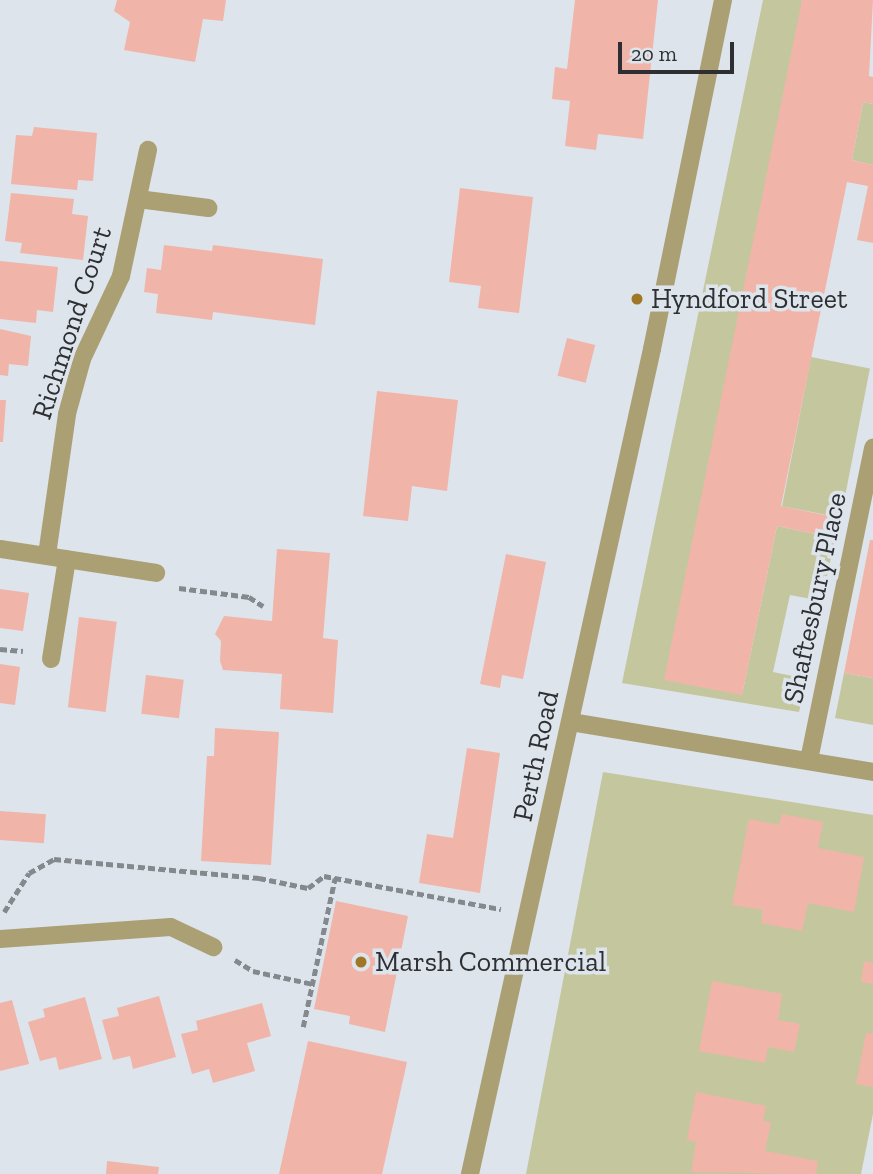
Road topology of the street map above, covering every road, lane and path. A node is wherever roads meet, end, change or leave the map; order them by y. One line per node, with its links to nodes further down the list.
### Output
1 (723, 0): 12 (street, Perth Road)
2 (148, 150): 3 (street, Richmond Court)
3 (138, 199): 4 (street); 7 (street, Richmond Court)
4 (208, 208)
5 (873, 447): 13 (street, Shaftesbury Place)
6 (0, 550): 7 (street)
7 (47, 555): 8 (street)
8 (67, 559): 9 (street); 11 (street)
9 (156, 573): 10 (path)
10 (262, 606)
11 (51, 659)
12 (571, 722): 13 (street); 23 (street, Perth Road)
13 (809, 760): 14 (street)
14 (873, 772)
15 (335, 878): 16 (path); 17 (path); 21 (path)
16 (472, 903)
17 (0, 918)
18 (0, 939): 19 (street)
19 (213, 947)
20 (253, 971): 21 (path)
21 (313, 984): 22 (path)
22 (303, 1027)
23 (470, 1174)

